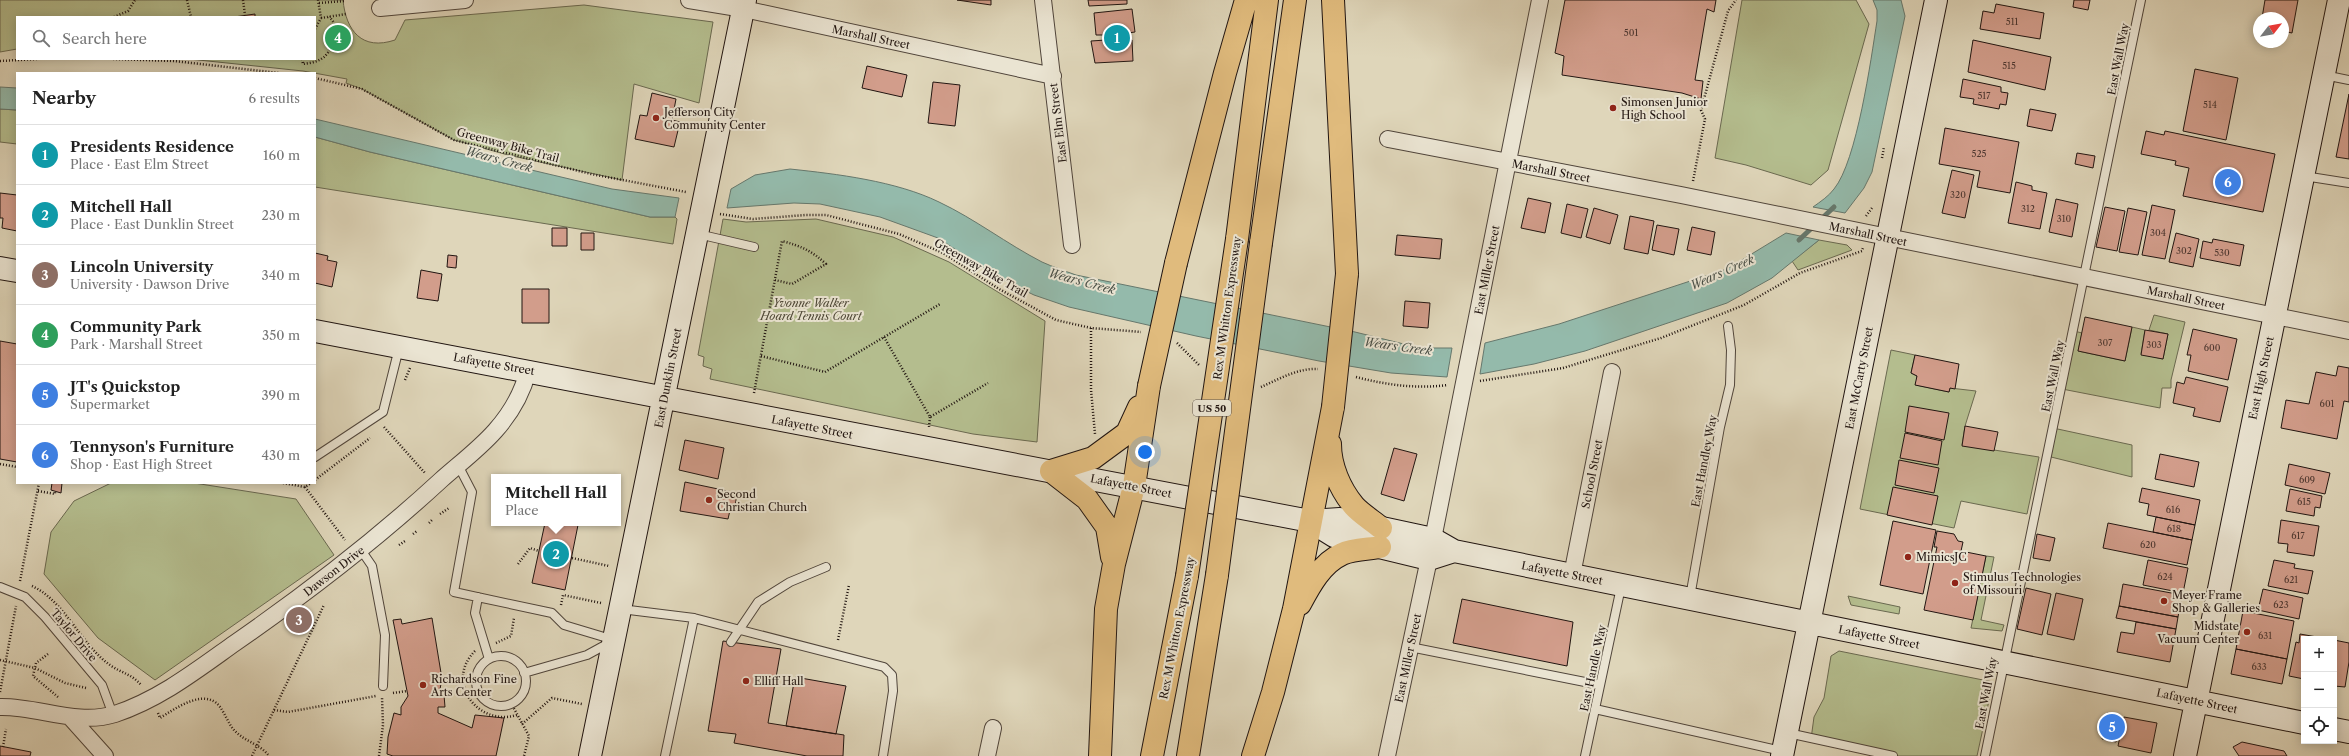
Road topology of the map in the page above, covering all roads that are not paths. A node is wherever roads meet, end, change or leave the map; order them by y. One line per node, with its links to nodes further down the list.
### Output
1 (465, 0): 13 (street)
2 (689, 0): 12 (street, Marshall Street)
3 (1043, 0): 15 (street, East Elm Street)
4 (1246, 0): 35 (highway, bridge)
5 (1267, 0): 82 (highway, Rex M Whitton Expressway / US 50, bridge)
6 (1295, 0): 83 (highway, US 50, bridge)
7 (1333, 0): 37 (highway, bridge)
8 (1540, 0): 18 (street, East Miller Street)
9 (1936, 0): 22 (main road, East McCarty Street)
10 (2141, 0): 27 (lane, East Wall Way)
11 (2339, 0): 14 (main road, East High Street)
12 (745, 5): 15 (street, Marshall Street); 21 (main road, East Dunklin Street)
13 (380, 8)
14 (2324, 75): 16 (lane); 19 (main road, East High Street)
15 (1053, 76): 23 (street, East Elm Street)
16 (2349, 80)
17 (1388, 139): 18 (street, Marshall Street)
18 (1508, 162): 22 (street, Marshall Street); 44 (street, East Miller Street)
19 (2303, 176): 20 (lane); 28 (main road, East High Street)
20 (2349, 183)
21 (697, 234): 24 (lane); 36 (main road, East Dunklin Street)
22 (1887, 238): 27 (street, Marshall Street); 56 (main road, East McCarty Street)
23 (1072, 245)
24 (754, 247)
25 (0, 268): 26 (main road)
26 (16, 271)
27 (2085, 277): 28 (street, Marshall Street); 62 (lane, East Wall Way)
28 (2274, 316): 31 (street, Marshall Street); 66 (main road, East High Street)
29 (1728, 326): 52 (lane, East Handley Way)
30 (316, 331): 32 (main road, Lafayette Street)
31 (2349, 331)
32 (399, 347): 33 (main road, Lafayette Street); 38 (lane)
33 (528, 371): 36 (main road, Lafayette Street); 39 (street, Dawson Drive)
34 (1612, 372): 48 (street, School Street)
35 (1148, 386): 40 (highway); 41 (highway)
36 (664, 397): 40 (main road, Lafayette Street); 53 (main road, East Dunklin Street)
37 (1331, 414): 42 (highway); 43 (highway)
38 (316, 456)
39 (458, 465): 45 (street, Dawson Drive); 51 (lane)
40 (1051, 471): 41 (main road, Lafayette Street); 46 (highway)
41 (1134, 486): 42 (main road, Lafayette Street); 46 (highway)
42 (1310, 521): 43 (main road, Lafayette Street); 55 (highway)
43 (1380, 537): 44 (main road, Lafayette Street); 55 (highway)
44 (1431, 549): 48 (main road, Lafayette Street); 60 (street, East Miller Street)
45 (361, 550): 65 (lane); 69 (street, Dawson Drive)
46 (1114, 564): 81 (highway)
47 (826, 567): 57 (lane)
48 (1572, 575): 49 (main road, Lafayette Street)
49 (1622, 585): 52 (main road, Lafayette Street); 64 (lane, East Handle Way)
50 (0, 587): 69 (lane, Taylor Drive)
51 (478, 597): 58 (lane); 61 (lane)
52 (1689, 599): 56 (main road, Lafayette Street)
53 (611, 606): 54 (lane); 58 (main road, East Dunklin Street)
54 (694, 618): 57 (lane); 78 (lane)
55 (1291, 621): 84 (highway)
56 (1810, 623): 62 (main road, Lafayette Street); 75 (main road, East McCarty Street)
57 (740, 629): 59 (lane); 79 (lane)
58 (614, 640): 63 (lane); 77 (main road, East Dunklin Street)
59 (730, 642)
60 (1410, 647): 64 (lane); 85 (street, East Miller Street)
61 (489, 659): 63 (lane); 63 (lane)
62 (2003, 662): 66 (main road, Lafayette Street); 88 (lane, East Wall Way)
63 (524, 674)
64 (1600, 685): 68 (lane, East Handle Way)
65 (383, 690)
66 (2196, 701): 71 (main road, Lafayette Street); 89 (main road, East High Street)
67 (0, 707): 70 (street, Dawson Drive)
68 (1595, 710): 75 (lane); 86 (lane, East Handle Way)
69 (113, 715): 70 (street, Dawson Drive)
70 (70, 717): 76 (street)
71 (2301, 722)
72 (993, 728): 80 (street)
73 (2337, 730): 74 (main road)
74 (2349, 732)
75 (1784, 747): 87 (lane)
76 (105, 756)
77 (590, 756)
78 (665, 756)
79 (883, 756)
80 (987, 756)
81 (1100, 756)
82 (1152, 756)
83 (1188, 756)
84 (1253, 756)
85 (1387, 756)
86 (1585, 756)
87 (1893, 756)
88 (1985, 756)
89 (2184, 756)

